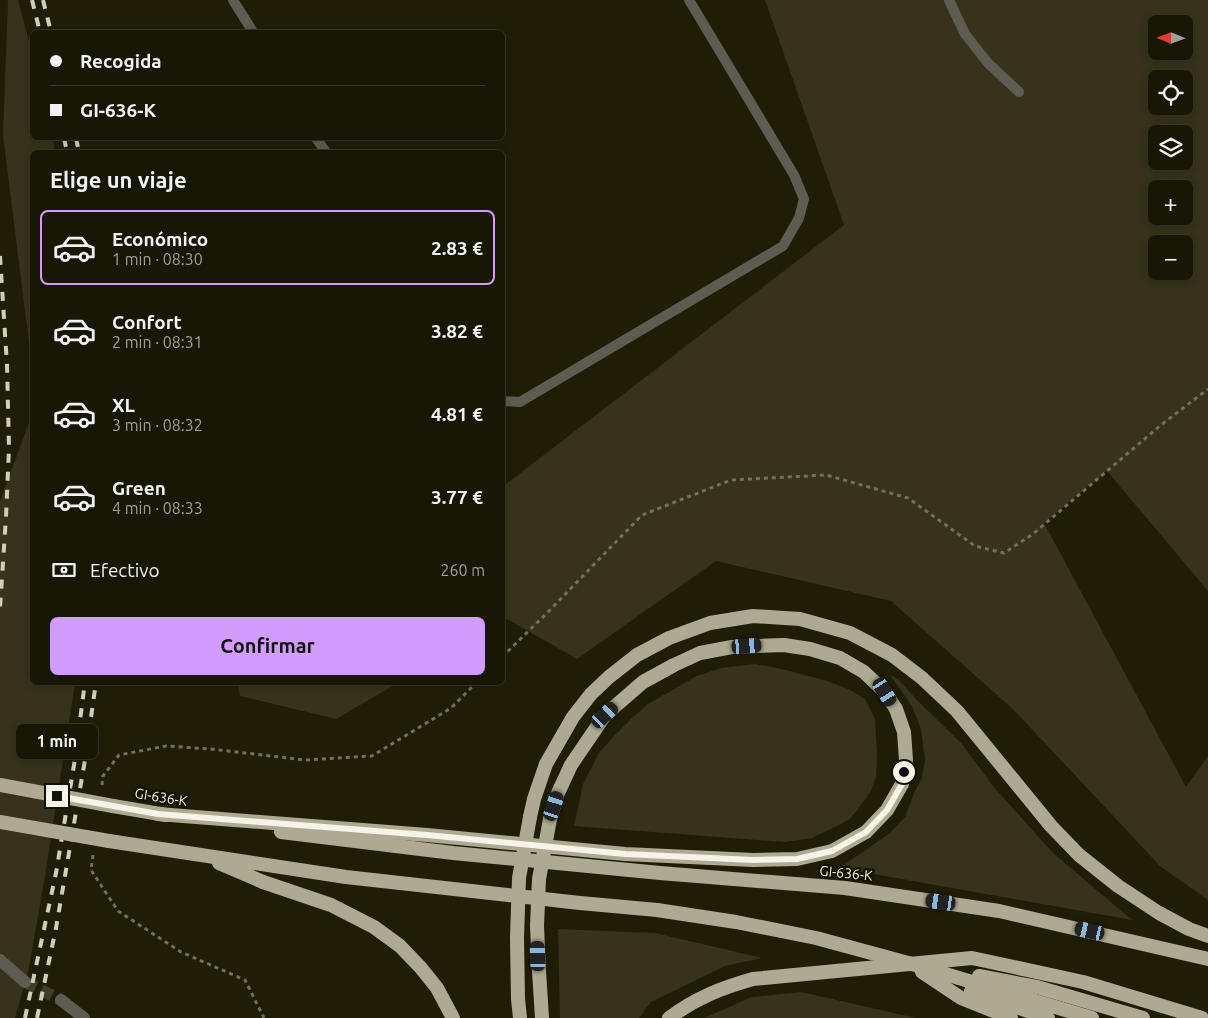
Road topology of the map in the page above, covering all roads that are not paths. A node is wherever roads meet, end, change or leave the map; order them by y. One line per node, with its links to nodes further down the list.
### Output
1 (233, 0): 4 (lane)
2 (689, 0): 6 (lane)
3 (949, 0): 5 (lane)
4 (252, 30)
5 (1019, 92)
6 (505, 401)
7 (0, 785): 8 (highway, GI-636-K, bridge)
8 (158, 814): 12 (highway, GI-636-K); 20 (highway, bridge)
9 (0, 822): 10 (highway, bridge)
10 (200, 855): 14 (highway); 18 (highway)
11 (1208, 936): 19 (highway, bridge)
12 (1208, 959)
13 (0, 960): 15 (street)
14 (912, 964): 21 (highway); 22 (highway); 23 (highway); 24 (highway); 25 (highway); 26 (highway)
15 (25, 982)
16 (61, 1000): 17 (street)
17 (84, 1018)
18 (454, 1018)
19 (520, 1018)
20 (542, 1018)
21 (669, 1018)
22 (1011, 1018)
23 (1048, 1018)
24 (1092, 1018)
25 (1143, 1018)
26 (1202, 1018)

